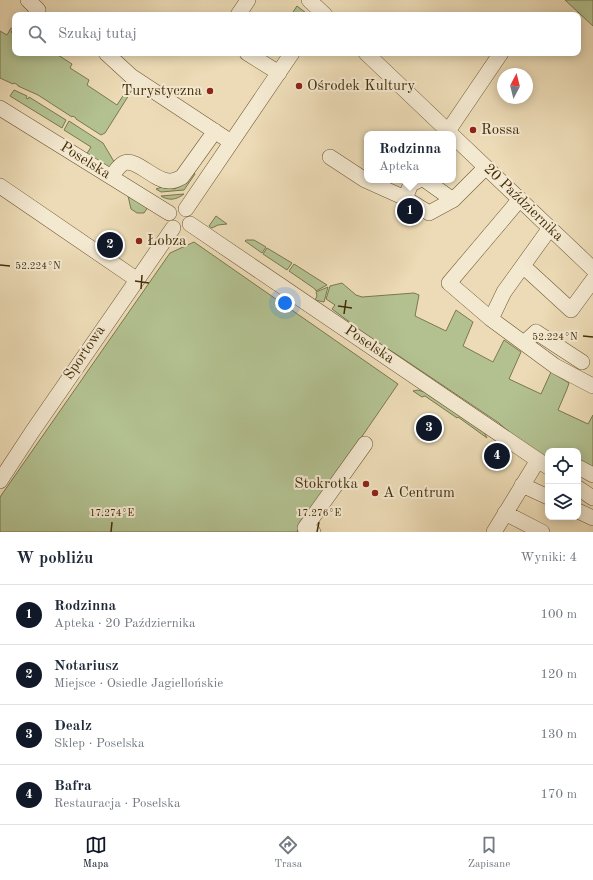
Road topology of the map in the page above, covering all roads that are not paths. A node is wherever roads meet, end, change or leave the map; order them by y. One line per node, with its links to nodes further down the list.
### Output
1 (28, 0): 3 (street)
2 (248, 0): 4 (street)
3 (37, 12)
4 (240, 12)
5 (109, 56): 12 (street)
6 (252, 56): 10 (street)
7 (290, 56): 10 (street)
8 (369, 56): 13 (street, 20 Października)
9 (499, 56): 14 (street)
10 (279, 73): 16 (street)
11 (0, 108): 19 (street, Poselska)
12 (215, 131): 16 (street); 19 (street)
13 (448, 131)
14 (453, 131)
15 (456, 139): 18 (street, 20 Października)
16 (231, 142): 28 (street)
17 (330, 157): 20 (street)
18 (486, 167): 26 (street); 27 (street, 20 Października)
19 (111, 177): 29 (street, Poselska)
20 (364, 179)
21 (372, 183): 25 (street)
22 (413, 183): 25 (street)
23 (429, 183): 26 (street)
24 (0, 186): 34 (street)
25 (405, 198): 26 (street)
26 (452, 200)
27 (520, 200): 31 (street, 20 Października); 36 (street)
28 (186, 209): 29 (street); 30 (street)
29 (171, 220): 30 (street); 34 (street, Sportowa)
30 (190, 224): 42 (street, Poselska)
31 (550, 228): 32 (street); 33 (street, 20 Października)
32 (523, 266): 35 (street); 36 (street)
33 (593, 269)
34 (136, 279): 45 (street, Sportowa)
35 (593, 280)
36 (490, 319): 37 (street)
37 (524, 343): 38 (street); 39 (street)
38 (587, 361): 39 (street)
39 (574, 376): 40 (street)
40 (593, 386)
41 (365, 444): 54 (street)
42 (543, 464): 46 (street)
43 (581, 469): 44 (street)
44 (593, 475)
45 (0, 481)
46 (522, 485): 48 (street); 51 (street)
47 (581, 490): 49 (street)
48 (545, 496)
49 (593, 498)
50 (581, 512): 52 (street)
51 (505, 513): 53 (street); 55 (street)
52 (593, 518)
53 (538, 531)
54 (313, 532)
55 (494, 532)

